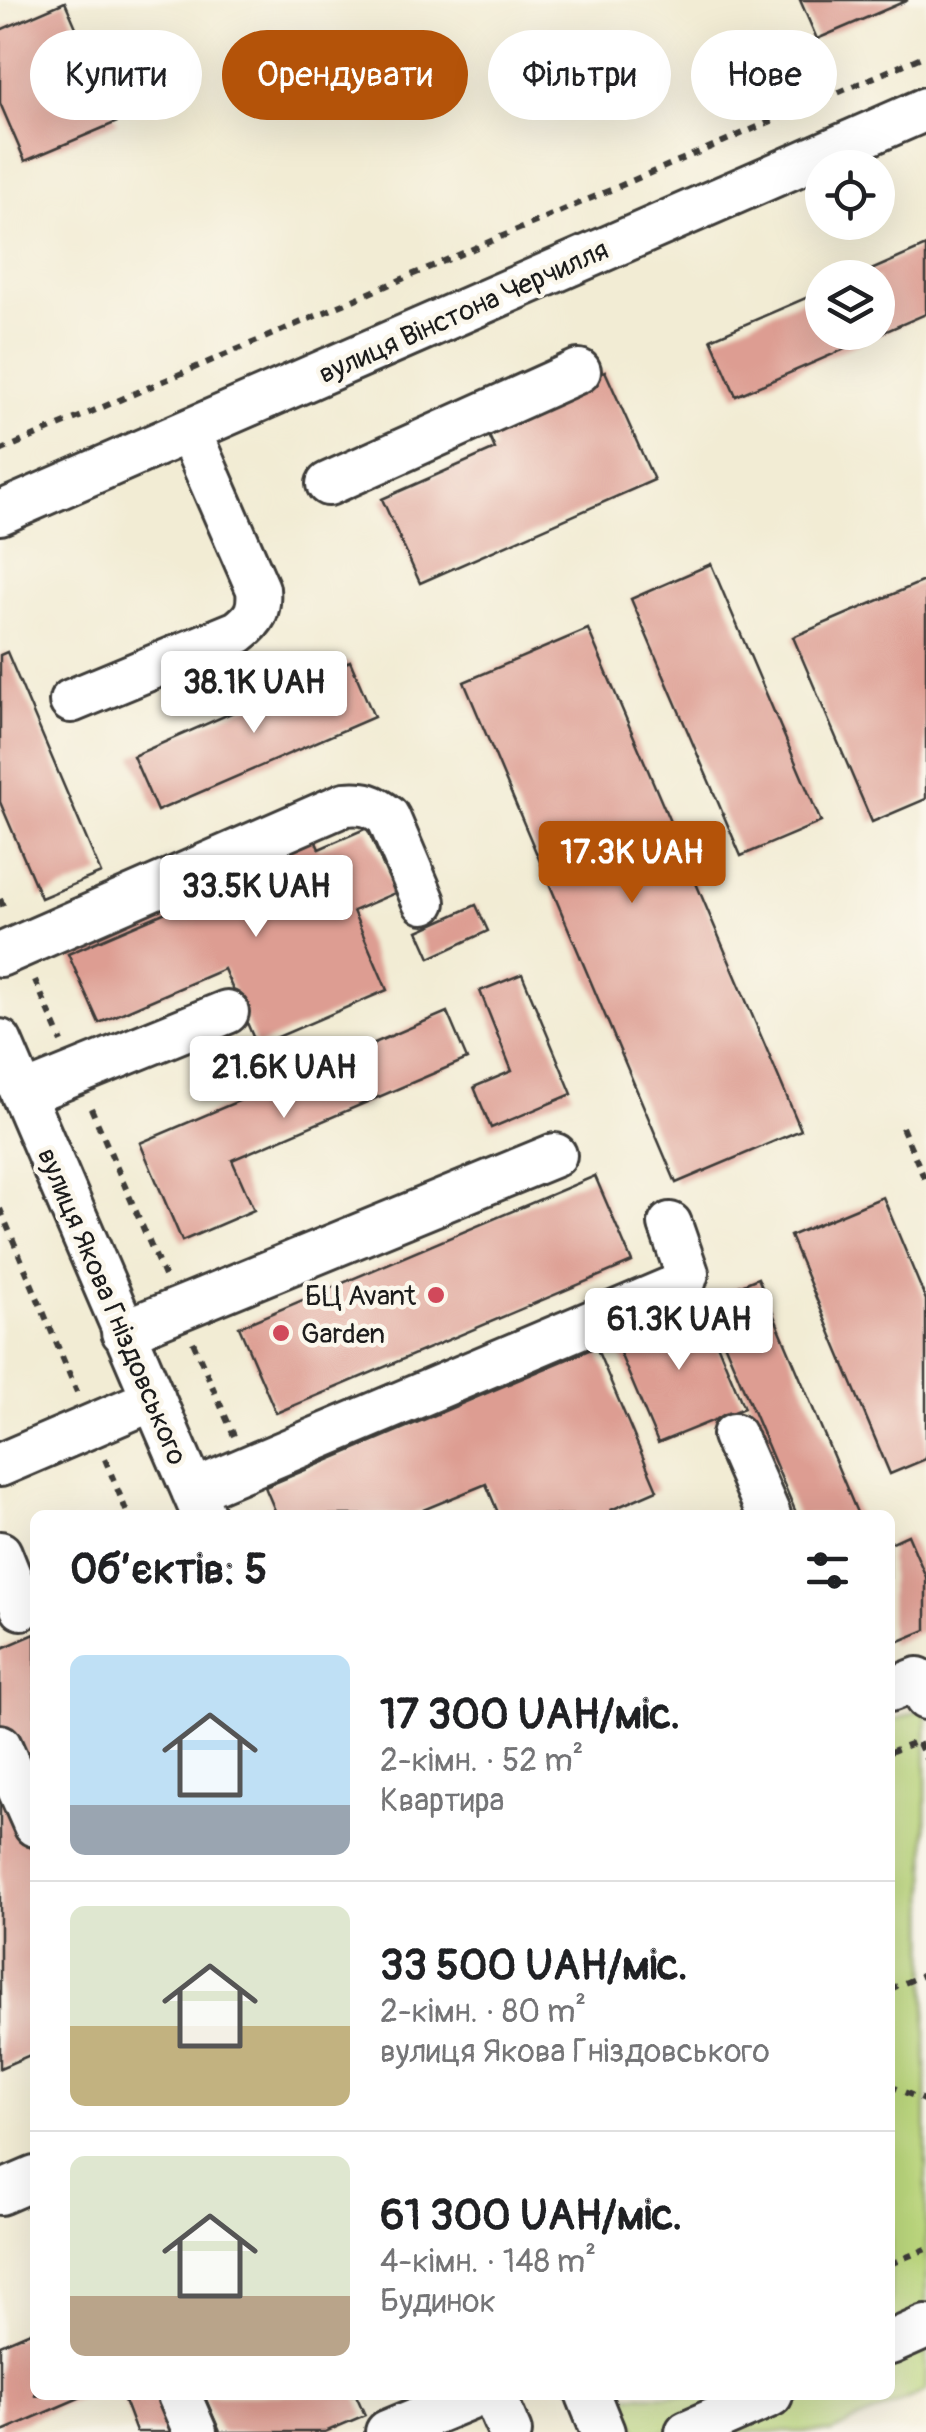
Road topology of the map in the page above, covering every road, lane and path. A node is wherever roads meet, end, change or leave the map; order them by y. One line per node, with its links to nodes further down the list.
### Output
1 (926, 55): 5 (path)
2 (926, 110): 4 (street, вулиця Вінстона Черчилля)
3 (579, 371): 6 (street)
4 (189, 431): 7 (street, вулиця Вінстона Черчилля); 8 (street)
5 (0, 451)
6 (328, 484)
7 (0, 514)
8 (72, 701)
9 (0, 899): 11 (path)
10 (424, 902): 11 (street)
11 (10, 950): 14 (path)
12 (227, 1012): 15 (street)
13 (0, 1041): 15 (street, вулиця Якова Гніздовського)
14 (67, 1053)
15 (23, 1095): 23 (street, вулиця Якова Гніздовського)
16 (90, 1106): 22 (path)
17 (902, 1127): 19 (path)
18 (555, 1155): 23 (street)
19 (926, 1182)
20 (0, 1209): 26 (path)
21 (670, 1224): 30 (street)
22 (168, 1284)
23 (123, 1332): 25 (street, вулиця Якова Гніздовського)
24 (191, 1337): 28 (path)
25 (154, 1398): 26 (street); 30 (street, вулиця Якова Гніздовського)
26 (91, 1426): 29 (street); 31 (path)
27 (734, 1435): 32 (street)
28 (237, 1444)
29 (0, 1465)
30 (198, 1503)
31 (126, 1510)
32 (767, 1510)
33 (0, 1553): 34 (street)
34 (22, 1608)
35 (895, 1688): 36 (street)
36 (926, 1698)
37 (0, 1746): 40 (street)
38 (895, 1750): 39 (path)
39 (926, 1759)
40 (30, 1814)
41 (926, 1974): 42 (path)
42 (895, 1987)
43 (895, 2088): 44 (path)
44 (926, 2100)
45 (30, 2180): 46 (street)
46 (0, 2193)
47 (926, 2249): 48 (path)
48 (895, 2262)
49 (926, 2327): 50 (street)
50 (895, 2341)
51 (181, 2400): 56 (street)
52 (464, 2400): 57 (street)
53 (496, 2400): 58 (street)
54 (590, 2400): 59 (street)
55 (761, 2400): 60 (street)
56 (195, 2432)
57 (386, 2432)
58 (510, 2432)
59 (604, 2432)
60 (688, 2432)

